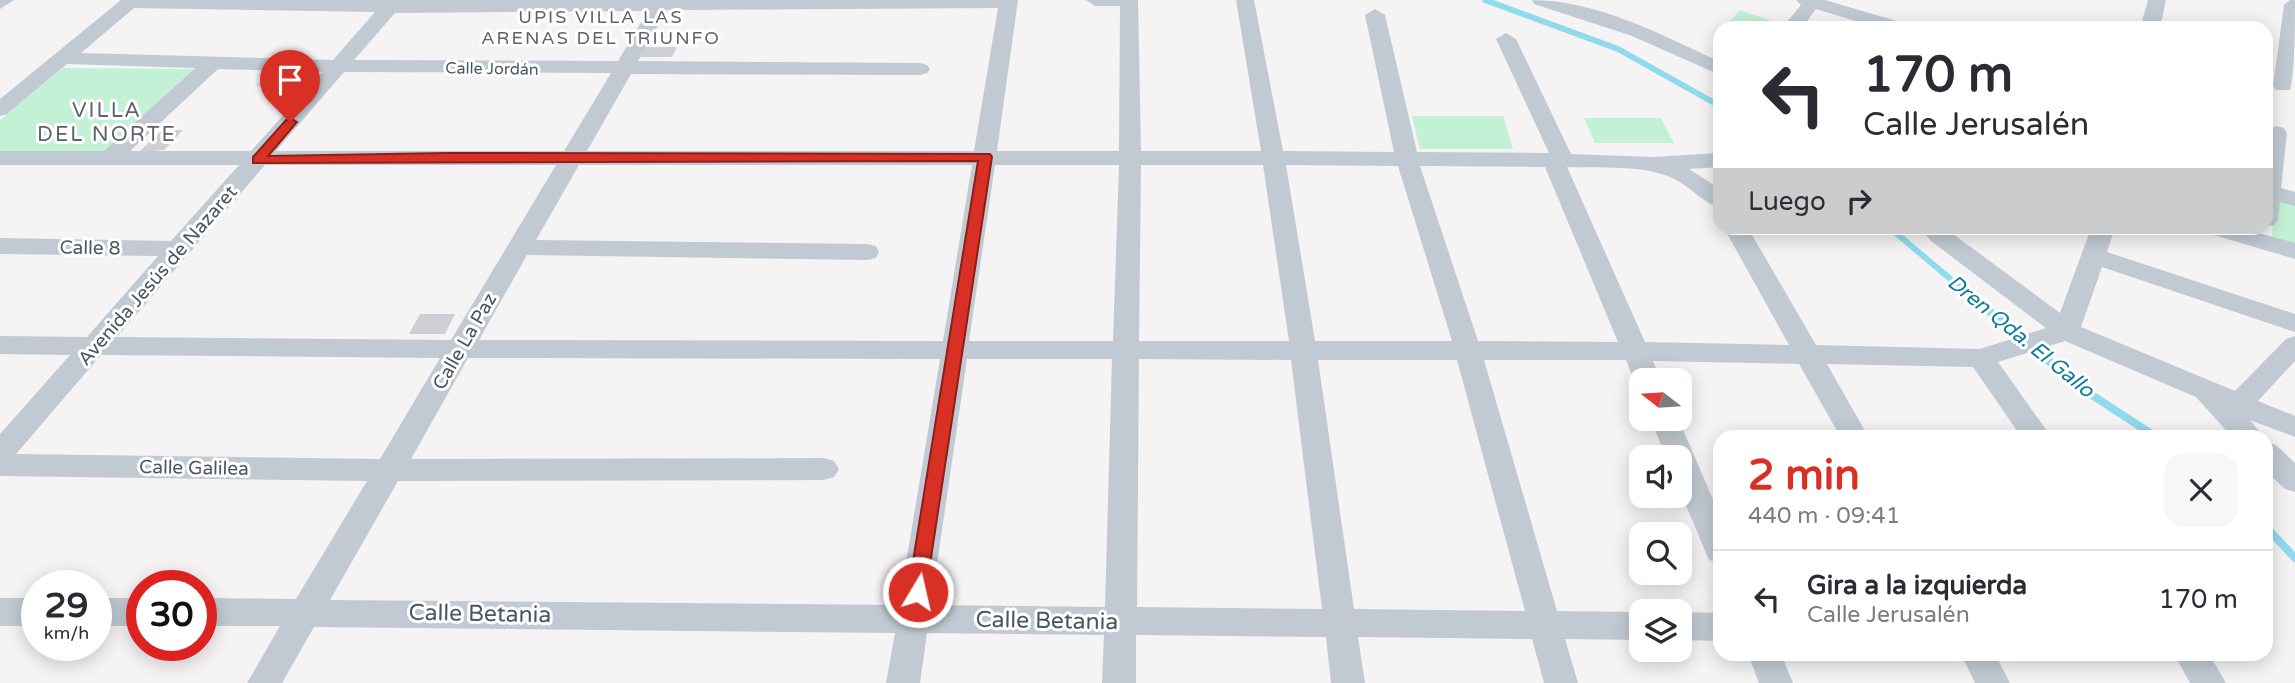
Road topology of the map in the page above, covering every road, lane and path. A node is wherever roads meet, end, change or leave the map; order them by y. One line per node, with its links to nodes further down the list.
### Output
1 (5, 0): 14 (street)
2 (1096, 0): 3 (street)
3 (1129, 0): 34 (street)
4 (1245, 0): 35 (street)
5 (1541, 0): 25 (street)
6 (2157, 0): 19 (street)
7 (2272, 0): 15 (street)
8 (130, 1): 11 (street); 22 (street)
9 (1008, 1): 13 (street); 32 (street)
10 (1810, 1): 17 (street); 18 (street)
11 (393, 3): 12 (street); 24 (street, Avenida Jesús de Nazaret)
12 (527, 3): 13 (street)
13 (663, 3): 26 (street, Calle La Paz)
14 (0, 4)
15 (2294, 5): 21 (street)
16 (1375, 15): 37 (street)
17 (1797, 21)
18 (1877, 21)
19 (2152, 21)
20 (1507, 39): 39 (street)
21 (2292, 49): 28 (street)
22 (63, 58): 23 (street, Calle Jordán); 29 (street)
23 (213, 62): 24 (street, Calle Jordán); 36 (street)
24 (339, 66): 26 (street, Calle Jordán); 38 (street, Avenida Jesús de Nazaret)
25 (1713, 66)
26 (623, 69): 27 (street, Calle Jordán); 31 (street, Calle La Paz)
27 (920, 69)
28 (2281, 86)
29 (0, 110)
30 (2279, 134): 42 (street)
31 (572, 156): 32 (street); 38 (street); 51 (street, Calle La Paz)
32 (985, 157): 34 (street); 62 (street)
33 (0, 158): 36 (street)
34 (1130, 158): 35 (street); 63 (street)
35 (1274, 158): 37 (street); 64 (street)
36 (110, 159): 38 (street)
37 (1407, 159): 39 (street); 65 (street)
38 (258, 160): 52 (street, Avenida Jesús de Nazaret)
39 (1558, 160): 41 (street); 66 (street)
40 (1713, 160): 41 (street)
41 (1652, 164): 44 (street)
42 (2273, 165)
43 (2273, 192): 45 (street)
44 (1713, 193)
45 (2295, 199)
46 (1740, 235): 67 (street)
47 (1938, 235): 57 (street)
48 (2101, 235): 55 (street)
49 (2273, 235): 53 (street)
50 (0, 246): 52 (street, Calle 8)
51 (519, 247): 54 (street); 61 (street, Calle La Paz)
52 (180, 248): 59 (street, Avenida Jesús de Nazaret)
53 (2295, 251)
54 (867, 252)
55 (2095, 256): 56 (street); 57 (street)
56 (2295, 323)
57 (2067, 331): 68 (street); 70 (street)
58 (0, 345): 59 (street)
59 (96, 345): 61 (street); 77 (street, Avenida Jesús de Nazaret)
60 (2295, 345): 71 (street)
61 (460, 349): 62 (street); 80 (street, Calle La Paz)
62 (955, 350): 63 (street); 88 (street)
63 (1126, 350): 64 (street); 89 (street)
64 (1304, 351): 65 (street); 90 (street)
65 (1468, 351): 66 (street); 91 (street)
66 (1636, 351): 67 (street); 69 (street)
67 (1808, 354): 68 (street); 73 (street)
68 (1981, 358): 74 (street)
69 (1642, 368)
70 (2200, 388): 71 (street); 75 (street)
71 (2239, 404): 72 (street)
72 (2295, 427)
73 (1851, 430)
74 (2032, 430)
75 (2242, 430)
76 (1669, 431): 83 (street)
77 (0, 453)
78 (2273, 460): 82 (street)
79 (0, 465): 80 (street, Calle Galilea)
80 (388, 470): 81 (street, Calle Galilea); 85 (street, Calle La Paz)
81 (824, 470)
82 (2295, 481)
83 (1713, 534)
84 (217, 611): 85 (street, Calle Betania)
85 (306, 611): 88 (street, Calle Betania); 98 (street, Calle La Paz)
86 (0, 612): 87 (street)
87 (21, 612)
88 (914, 619): 89 (street, Calle Betania); 99 (street)
89 (1120, 621): 90 (street, Calle Betania); 100 (street)
90 (1340, 623): 91 (street, Calle Betania); 101 (street)
91 (1544, 625): 92 (street, Calle Betania); 102 (street)
92 (1629, 626)
93 (1692, 626): 94 (street)
94 (1713, 627)
95 (1767, 661): 103 (street)
96 (1981, 661): 104 (street)
97 (2195, 661): 105 (street)
98 (264, 683)
99 (902, 683)
100 (1119, 683)
101 (1348, 683)
102 (1561, 683)
103 (1776, 683)
104 (1993, 683)
105 (2209, 683)

